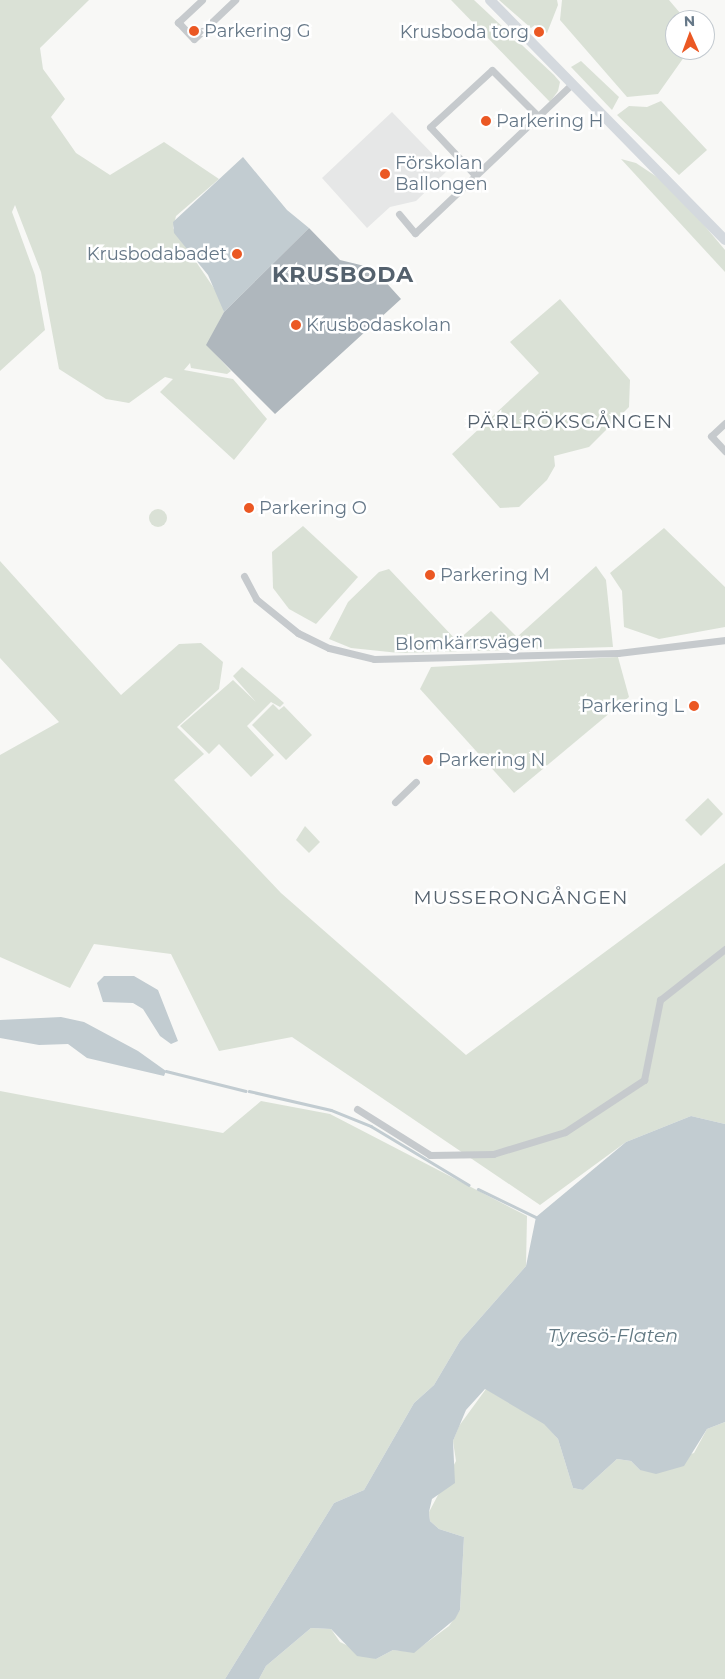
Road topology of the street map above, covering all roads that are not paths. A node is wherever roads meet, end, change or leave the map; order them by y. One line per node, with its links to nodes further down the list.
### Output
1 (202, 0): 2 (street)
2 (235, 0)
3 (490, 0): 4 (street)
4 (572, 84): 5 (street); 8 (street)
5 (538, 116): 6 (street); 6 (street)
6 (476, 176): 7 (street)
7 (399, 214)
8 (725, 240)
9 (725, 422): 10 (street)
10 (725, 451)
11 (244, 576): 12 (street, Blomkärrsvägen)
12 (725, 640)
13 (416, 782): 14 (street)
14 (394, 802)
15 (725, 948): 16 (street)
16 (357, 1109)

